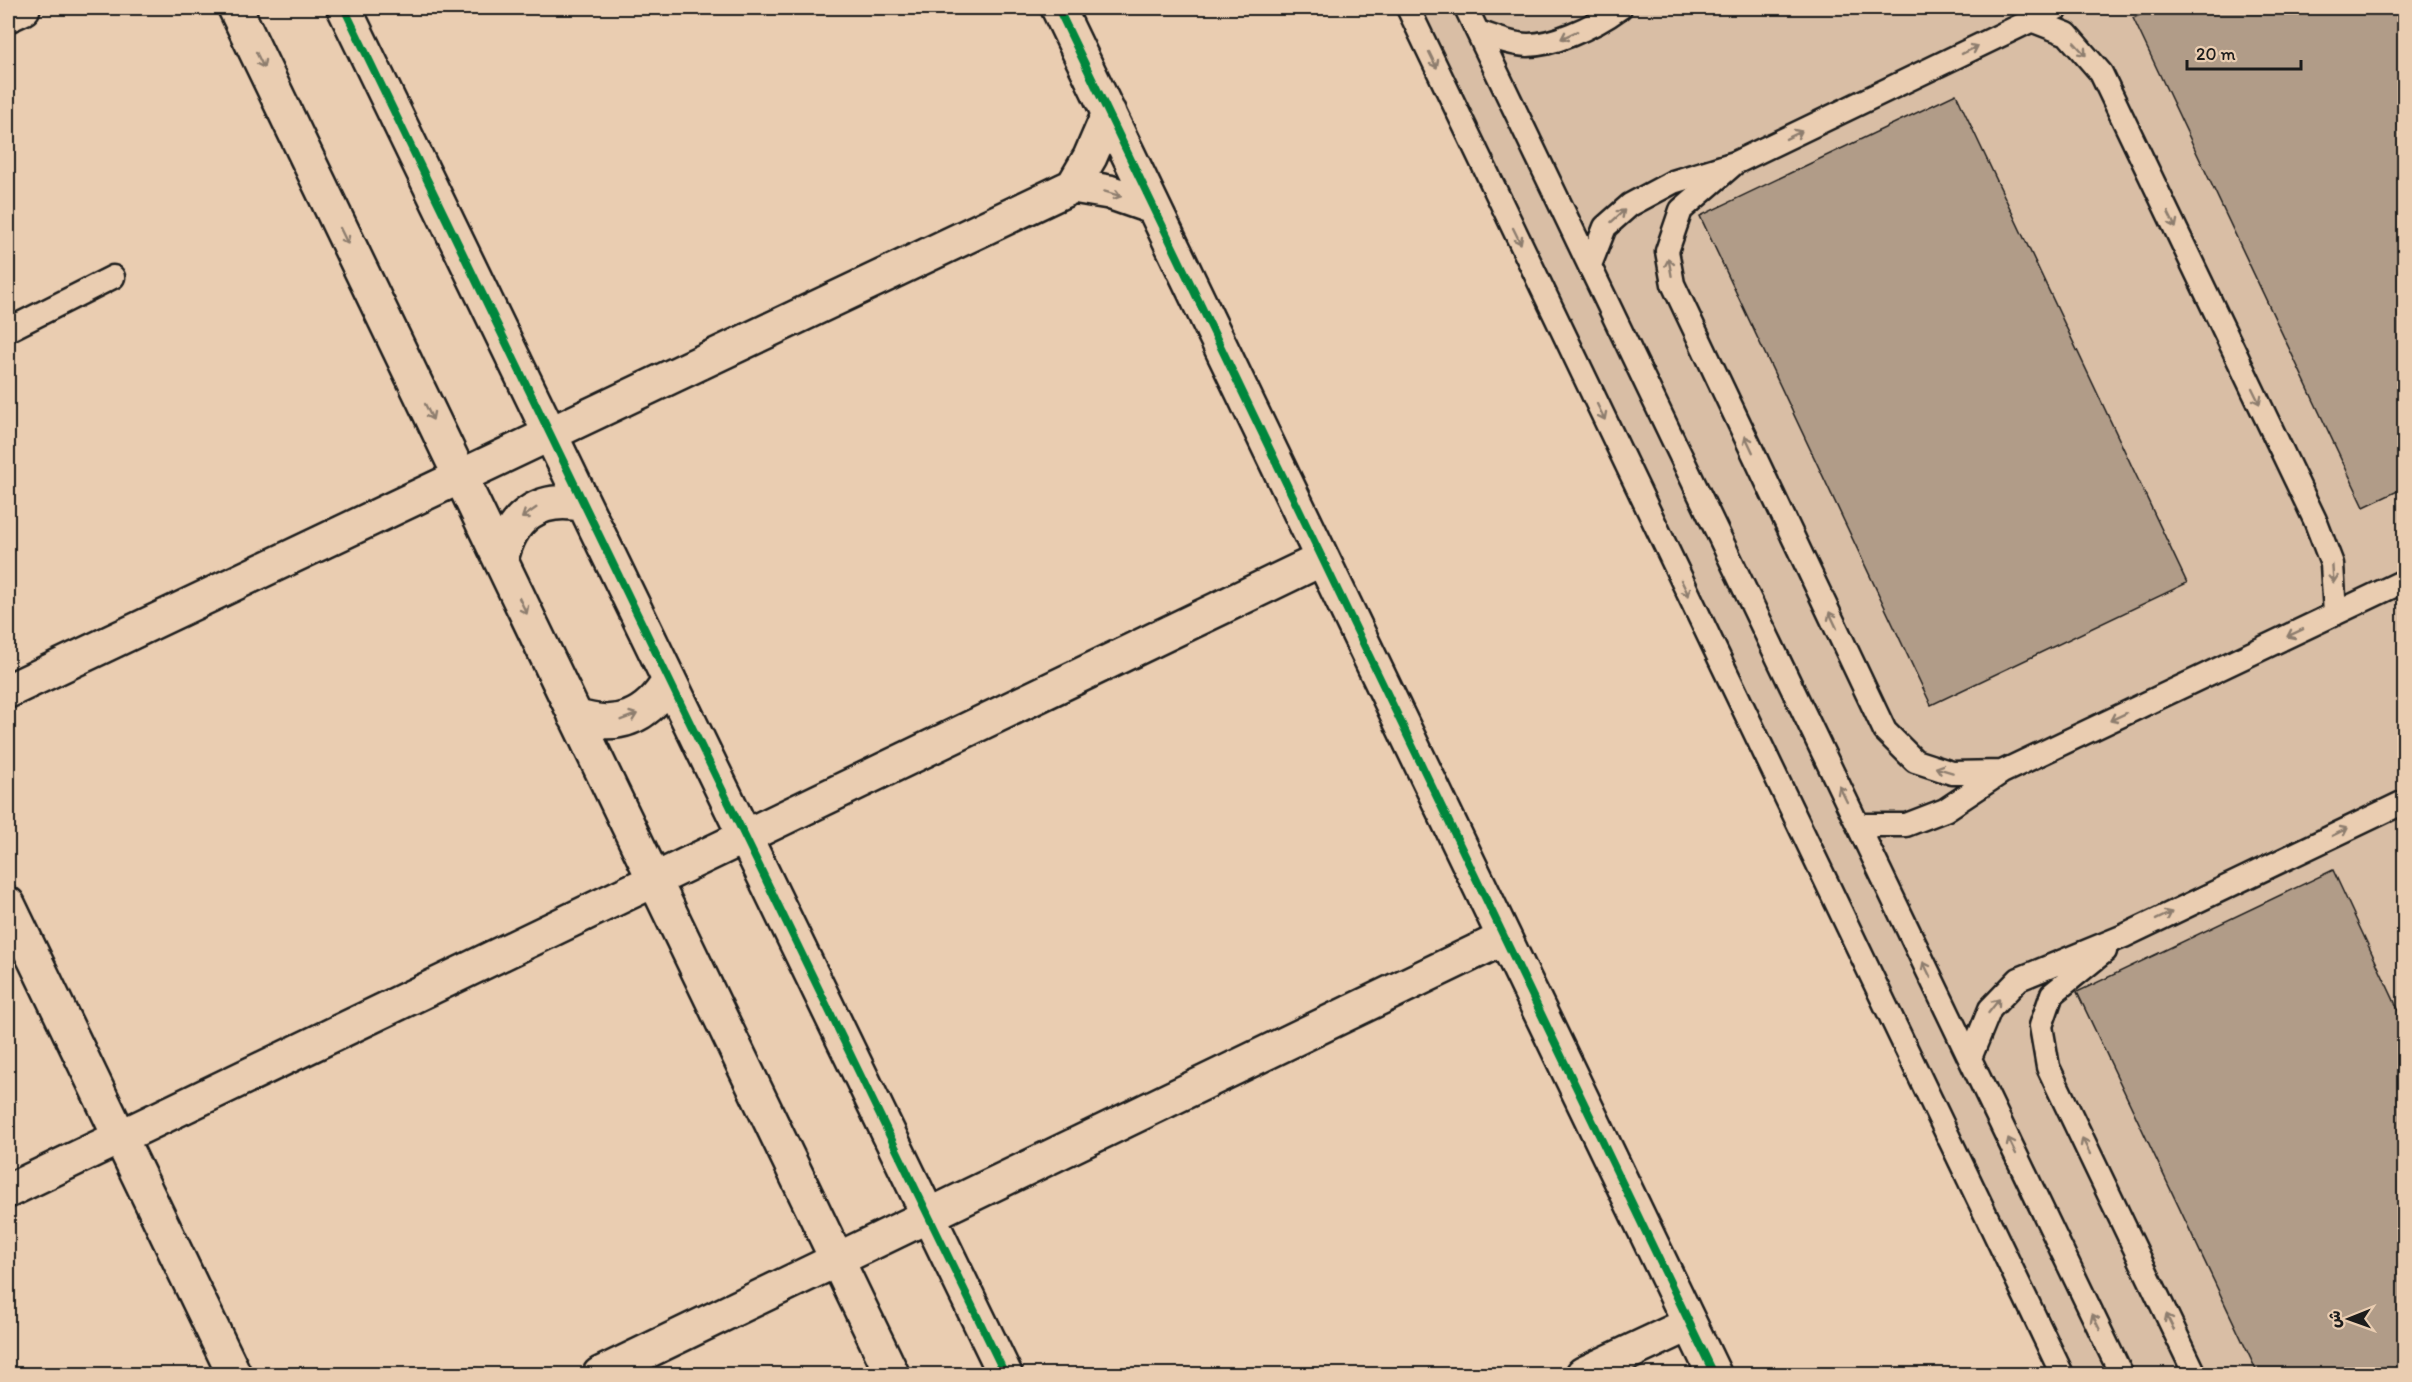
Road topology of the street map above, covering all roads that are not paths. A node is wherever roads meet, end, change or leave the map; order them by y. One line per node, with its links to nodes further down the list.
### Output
1 (24, 8): 9 (street)
2 (235, 8): 20 (street, one-way to 20)
3 (344, 8): 19 (street)
4 (1058, 8): 12 (street)
5 (1408, 8): 49 (lane, one-way to 49)
6 (1466, 8): 11 (lane)
7 (1620, 8): 11 (lane, one-way to 11)
8 (2057, 8): 10 (lane)
9 (8, 15)
10 (2031, 20): 13 (lane, one-way to 10); 25 (lane, one-way to 25)
11 (1478, 32): 16 (lane)
12 (1109, 113): 14 (street); 15 (street)
13 (1735, 163): 16 (lane, one-way to 13); 29 (lane, one-way to 13)
14 (1073, 186): 15 (street, one-way to 15); 19 (street)
15 (1152, 207): 22 (street)
16 (1590, 265): 31 (lane, one-way to 16)
17 (112, 277): 18 (lane)
18 (8, 330)
19 (550, 433): 20 (street); 21 (street)
20 (459, 474): 23 (street); 27 (street)
21 (584, 505): 23 (street, one-way to 23); 26 (street)
22 (1322, 559): 32 (street); 36 (street)
23 (501, 561): 28 (street, one-way to 28)
24 (2404, 581): 25 (lane)
25 (2335, 614): 29 (lane, one-way to 29)
26 (669, 681): 28 (street, one-way to 26); 32 (street)
27 (8, 691)
28 (575, 716): 33 (street)
29 (2002, 772): 31 (lane)
30 (2402, 805): 35 (lane, one-way to 30)
31 (1858, 825): 37 (lane, one-way to 31)
32 (745, 837): 33 (street); 40 (street)
33 (655, 880): 38 (street); 41 (street)
34 (8, 904): 38 (street)
35 (2124, 936): 37 (lane, one-way to 35); 51 (lane, one-way to 35)
36 (1504, 938): 40 (street); 42 (street)
37 (1970, 1058): 50 (lane, one-way to 37)
38 (120, 1138): 39 (street); 43 (street)
39 (8, 1191)
40 (928, 1216): 41 (street); 46 (street)
41 (837, 1260): 44 (street); 45 (street)
42 (1690, 1324): 47 (street); 48 (street)
43 (234, 1374)
44 (600, 1374)
45 (892, 1374)
46 (1005, 1374)
47 (1583, 1374)
48 (1714, 1374)
49 (2062, 1374)
50 (2121, 1374)
51 (2195, 1374)

